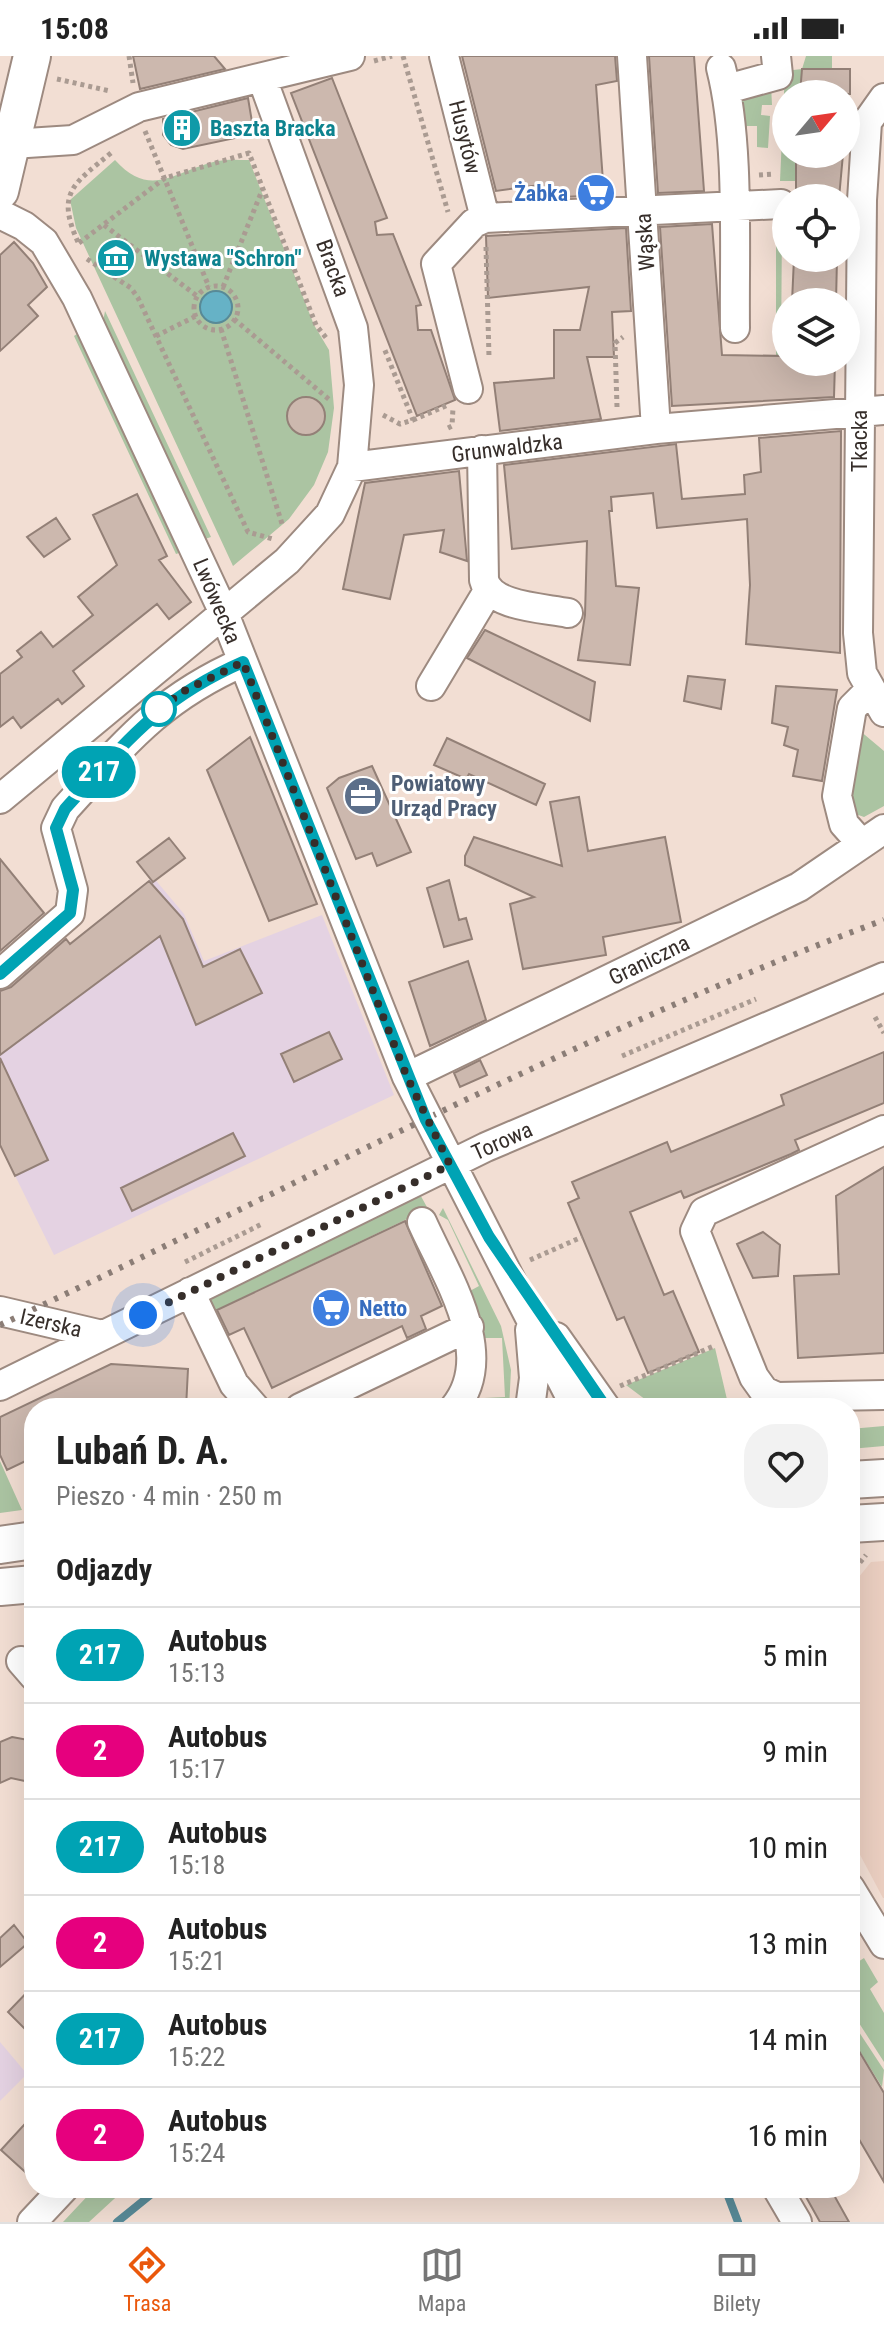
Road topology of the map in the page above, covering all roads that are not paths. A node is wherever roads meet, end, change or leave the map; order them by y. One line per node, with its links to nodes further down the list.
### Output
1 (32, 56): 8 (main road)
2 (350, 56): 6 (street)
3 (444, 56): 13 (street, Husytów)
4 (632, 56): 12 (street, Wąska)
5 (776, 56): 11 (street)
6 (262, 78): 8 (street); 19 (street, Bracka)
7 (884, 98): 16 (street, Tkacka)
8 (12, 144): 9 (main road)
9 (1, 196): 21 (street, Lwówecka)
10 (772, 204): 11 (street)
11 (733, 206): 12 (street); 14 (street)
12 (643, 210): 13 (street); 17 (street, Wąska)
13 (473, 226): 15 (street)
14 (735, 328)
15 (460, 396)
16 (871, 410): 17 (street, Grunwaldzka); 25 (street, Tkacka)
17 (656, 429): 18 (street, Grunwaldzka)
18 (482, 450): 19 (street, Grunwaldzka); 20 (street)
19 (361, 466): 21 (street)
20 (488, 591): 22 (street); 24 (street)
21 (223, 611): 23 (street, Lwówecka); 26 (street)
22 (568, 613)
23 (243, 662): 28 (street); 30 (street, Lwówecka)
24 (431, 686)
25 (877, 702): 27 (street, Tkacka)
26 (0, 799)
27 (873, 836): 30 (street, Graniczna)
28 (0, 974)
29 (884, 977): 32 (street, Torowa)
30 (407, 1077): 32 (street, Lwówecka)
31 (884, 1130): 41 (street)
32 (450, 1165): 34 (street, Lwówecka); 35 (street, Torowa)
33 (422, 1222): 38 (street)
34 (489, 1237): 36 (street, Lwówecka); 47 (street, Lwówecka)
35 (190, 1292): 39 (street, Torowa); 42 (street)
36 (525, 1306): 45 (street); 46 (street, Lwówecka)
37 (0, 1311): 39 (street, Izerska)
38 (469, 1327): 43 (street); 44 (street)
39 (102, 1335): 40 (street, Torowa)
40 (0, 1386)
41 (884, 1395)
42 (246, 1398)
43 (321, 1398)
44 (460, 1398)
45 (531, 1398)
46 (571, 1398)
47 (599, 1398)
48 (884, 1478): 49 (main road)
49 (860, 1479)
50 (884, 1522): 51 (main road)
51 (860, 1538)
52 (24, 1541): 53 (main road)
53 (0, 1545)
54 (24, 1585): 55 (main road)
55 (0, 1587)
56 (860, 1904): 57 (street)
57 (884, 1944)
58 (55, 2198): 60 (street)
59 (783, 2198): 61 (street)
60 (32, 2222)
61 (797, 2222)

